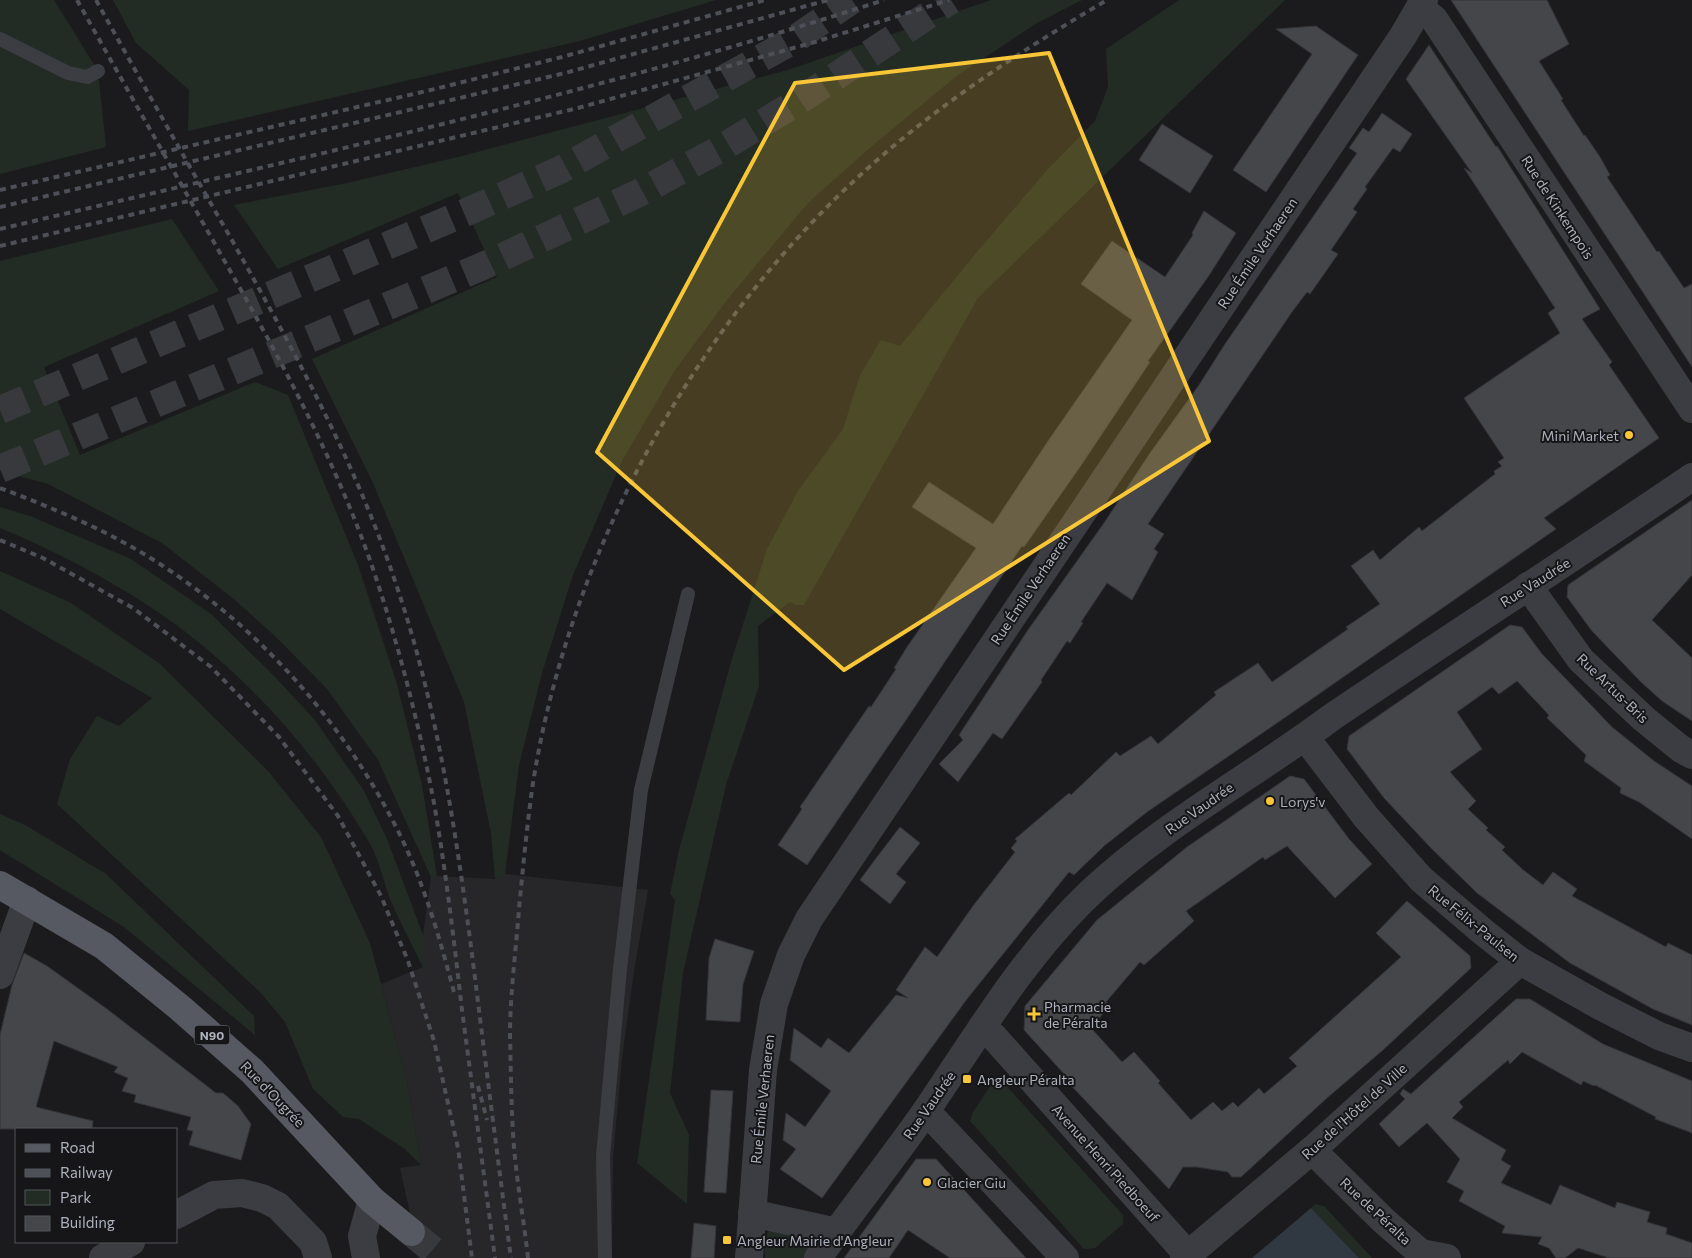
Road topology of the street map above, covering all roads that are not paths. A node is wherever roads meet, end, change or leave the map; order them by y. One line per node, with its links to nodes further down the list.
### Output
1 (1422, 4): 4 (street, Rue de Kinkempois); 19 (street, Rue Émile Verhaeren)
2 (0, 39): 3 (lane)
3 (98, 71)
4 (1692, 410)
5 (1692, 477): 6 (street, Rue Vaudrée)
6 (1528, 586): 8 (street, Rue Vaudrée); 9 (street, Rue Artus-Bris)
7 (688, 594): 29 (lane)
8 (1305, 737): 12 (street, Rue Félix-Paulsen); 14 (street, Rue Vaudrée)
9 (1692, 755)
10 (0, 885): 11 (main road, Rue d'Ougrée / N90)
11 (27, 900): 13 (street); 18 (main road, Rue d'Ougrée / N90)
12 (1520, 961): 15 (street, Rue Félix-Paulsen); 17 (street, Rue de l'Hôtel de Ville)
13 (0, 975)
14 (982, 1028): 16 (street, Rue Vaudrée); 24 (street, Avenue Henri Piedboeuf)
15 (1692, 1048)
16 (926, 1111): 22 (street, Rue Vaudrée); 32 (street)
17 (1312, 1150): 24 (street, Rue de l'Hôtel de Ville); 25 (street, Rue de Péralta)
18 (372, 1200): 21 (main road, Rue d'Ougrée / N90); 28 (street)
19 (752, 1213): 22 (street); 30 (street, Rue Émile Verhaeren)
20 (178, 1214): 27 (street)
21 (411, 1232)
22 (836, 1232): 31 (street, Rue Vaudrée)
23 (129, 1243): 26 (street)
24 (1186, 1256)
25 (1431, 1256)
26 (103, 1258)
27 (318, 1258)
28 (366, 1258)
29 (605, 1258)
30 (749, 1258)
31 (818, 1258)
32 (1065, 1258)

